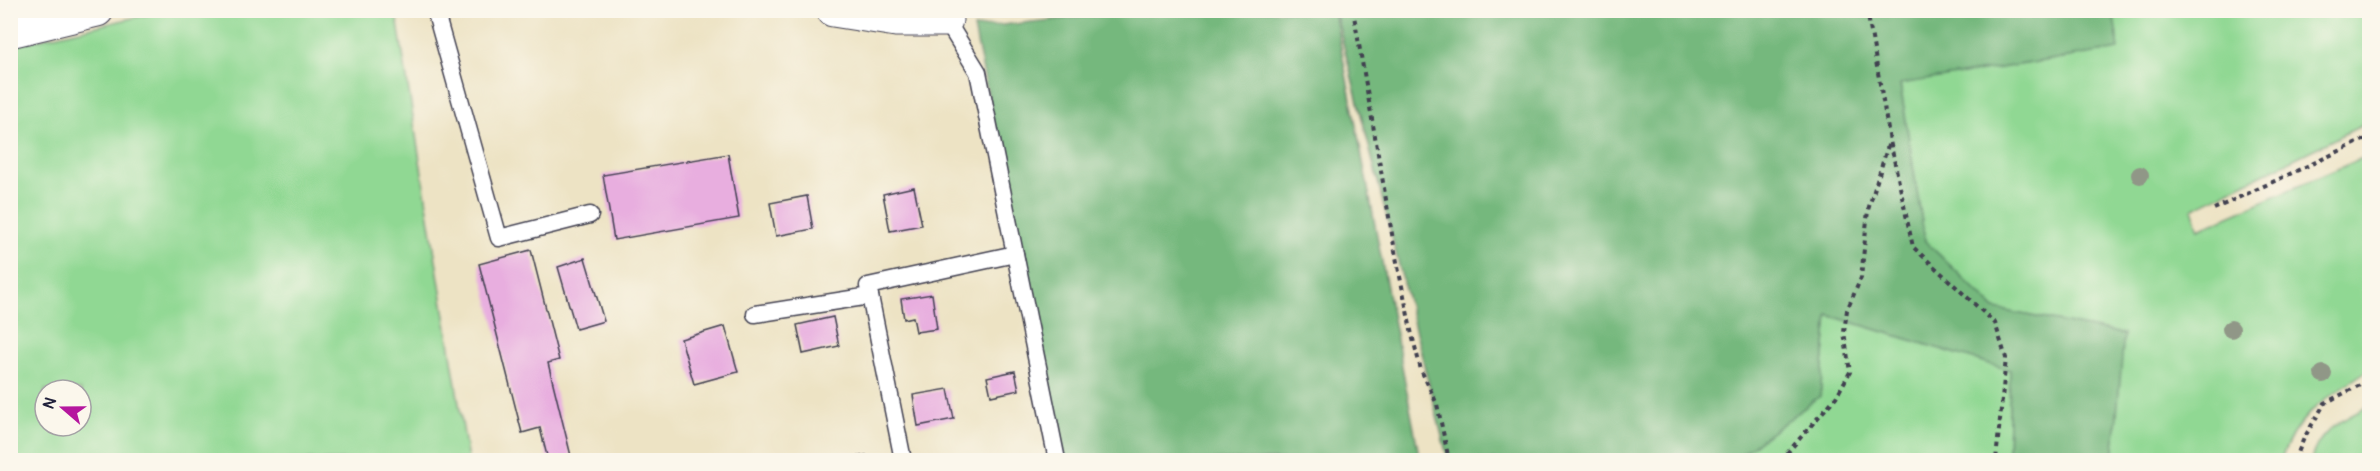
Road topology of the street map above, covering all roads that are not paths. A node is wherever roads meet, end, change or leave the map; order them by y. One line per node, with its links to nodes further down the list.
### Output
1 (98, 10): 5 (street)
2 (435, 10): 6 (lane)
3 (833, 10): 4 (street)
4 (946, 20): 7 (lane)
5 (10, 31)
6 (590, 215)
7 (1015, 254): 8 (lane); 11 (lane)
8 (870, 296): 9 (lane); 10 (lane)
9 (756, 314)
10 (903, 460)
11 (1057, 460)

